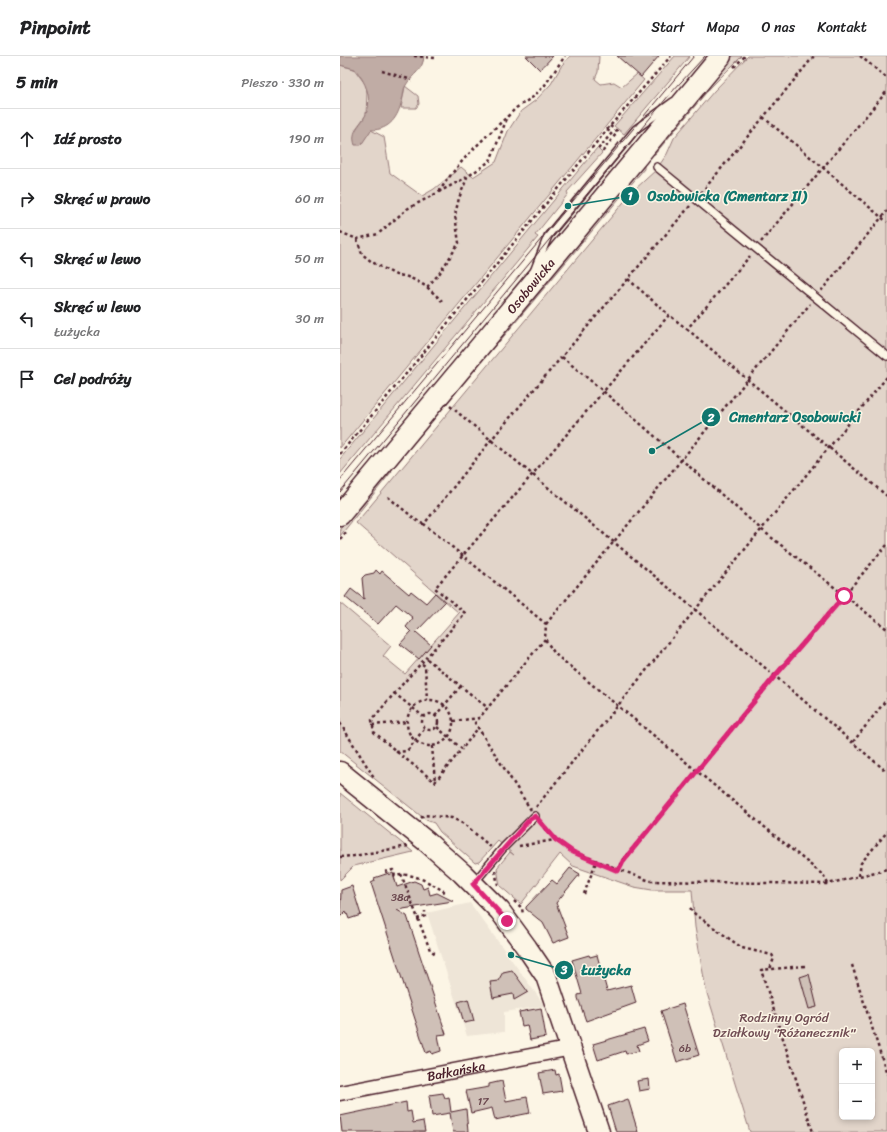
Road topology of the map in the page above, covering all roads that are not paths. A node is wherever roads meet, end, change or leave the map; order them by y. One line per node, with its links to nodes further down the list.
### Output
1 (721, 56): 4 (street, Osobowicka)
2 (657, 167): 3 (lane)
3 (887, 356)
4 (340, 515)
5 (340, 772): 7 (street)
6 (535, 816): 7 (lane)
7 (473, 884): 8 (street)
8 (572, 1048): 9 (street, Bałkańska); 10 (street)
9 (340, 1093)
10 (600, 1132)

